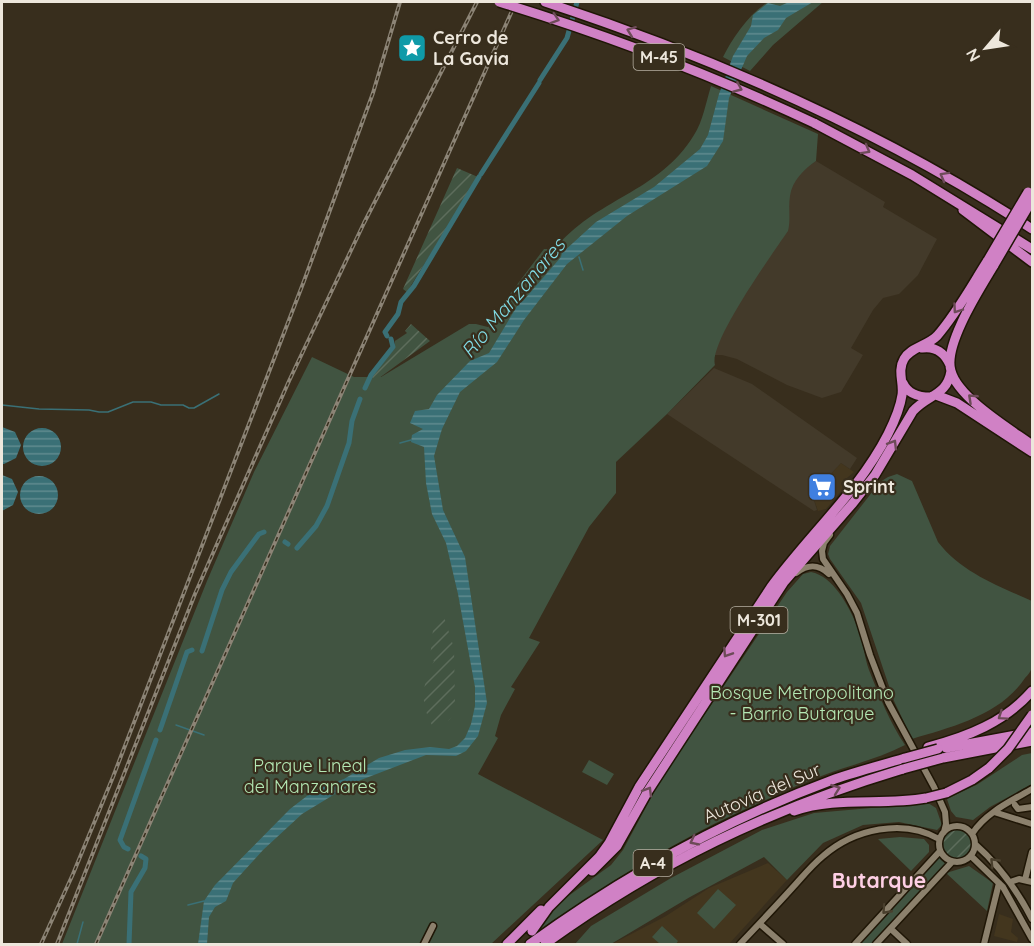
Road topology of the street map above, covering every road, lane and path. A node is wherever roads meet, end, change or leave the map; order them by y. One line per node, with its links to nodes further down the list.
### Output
1 (499, 2): 5 (highway, M-45, one-way to 5, bridge)
2 (545, 2): 6 (highway, M-45, one-way to 2)
3 (1032, 183): 4 (highway, M-301)
4 (1030, 196): 10 (highway, M-301, bridge)
5 (950, 198): 9 (highway, M-45); 11 (highway)
6 (995, 205): 7 (highway); 8 (highway, M-45)
7 (1032, 222)
8 (1032, 229)
9 (1032, 249)
10 (991, 262): 12 (highway, M-301, one-way to 12); 13 (highway, M-301)
11 (1032, 264)
12 (914, 350): 13 (highway); 14 (highway, M-301)
13 (950, 368): 15 (highway, M-301); 16 (highway, one-way to 13)
14 (900, 375): 15 (highway); 37 (highway, M-301, one-way to 37)
15 (933, 396): 17 (highway); 18 (highway, M-301, one-way to 15)
16 (1031, 444)
17 (1032, 452)
18 (854, 503): 19 (street); 20 (highway, M-301)
19 (838, 582): 20 (street); 29 (street)
20 (759, 620): 46 (highway, M-301, one-way to 20)
21 (1032, 691): 25 (highway, one-way to 25)
22 (1032, 715): 35 (highway, bridge)
23 (1032, 732): 25 (highway, Autovía del Sur / A-4)
24 (1032, 741): 25 (highway, Autovía del Sur / A-4)
25 (940, 750): 35 (highway, Autovía del Sur / A-4, one-way to 25, bridge); 53 (highway, Autovía del Sur / A-4, one-way to 53, bridge)
26 (1032, 789): 30 (street)
27 (1015, 805): 28 (street)
28 (1032, 807)
29 (945, 812): 32 (street); 33 (street)
30 (994, 812): 31 (street); 34 (street)
31 (1032, 824)
32 (963, 827): 33 (street); 34 (street)
33 (944, 832): 36 (street)
34 (972, 834): 38 (street)
35 (724, 836): 56 (highway, Autovía del Sur / A-4)
36 (939, 839): 39 (street); 48 (street)
37 (609, 843): 46 (highway, M-301); 55 (highway)
38 (975, 844): 41 (street); 44 (street, one-way to 38)
39 (940, 851): 42 (street); 59 (street, one-way to 59)
40 (1032, 852): 43 (street)
41 (971, 856): 42 (street); 45 (street)
42 (952, 862): 50 (street)
43 (1029, 881): 44 (street)
44 (1010, 882): 47 (street)
45 (999, 883): 52 (street); 62 (street)
46 (566, 890): 51 (highway, M-301)
47 (1032, 919)
48 (760, 924): 57 (street); 58 (street)
49 (433, 926): 54 (street)
50 (891, 929): 60 (street); 61 (street)
51 (532, 931)
52 (1032, 939)
53 (530, 944)
54 (424, 945)
55 (507, 945)
56 (545, 945)
57 (740, 945)
58 (783, 945)
59 (855, 945)
60 (876, 945)
61 (907, 945)
62 (984, 945)

